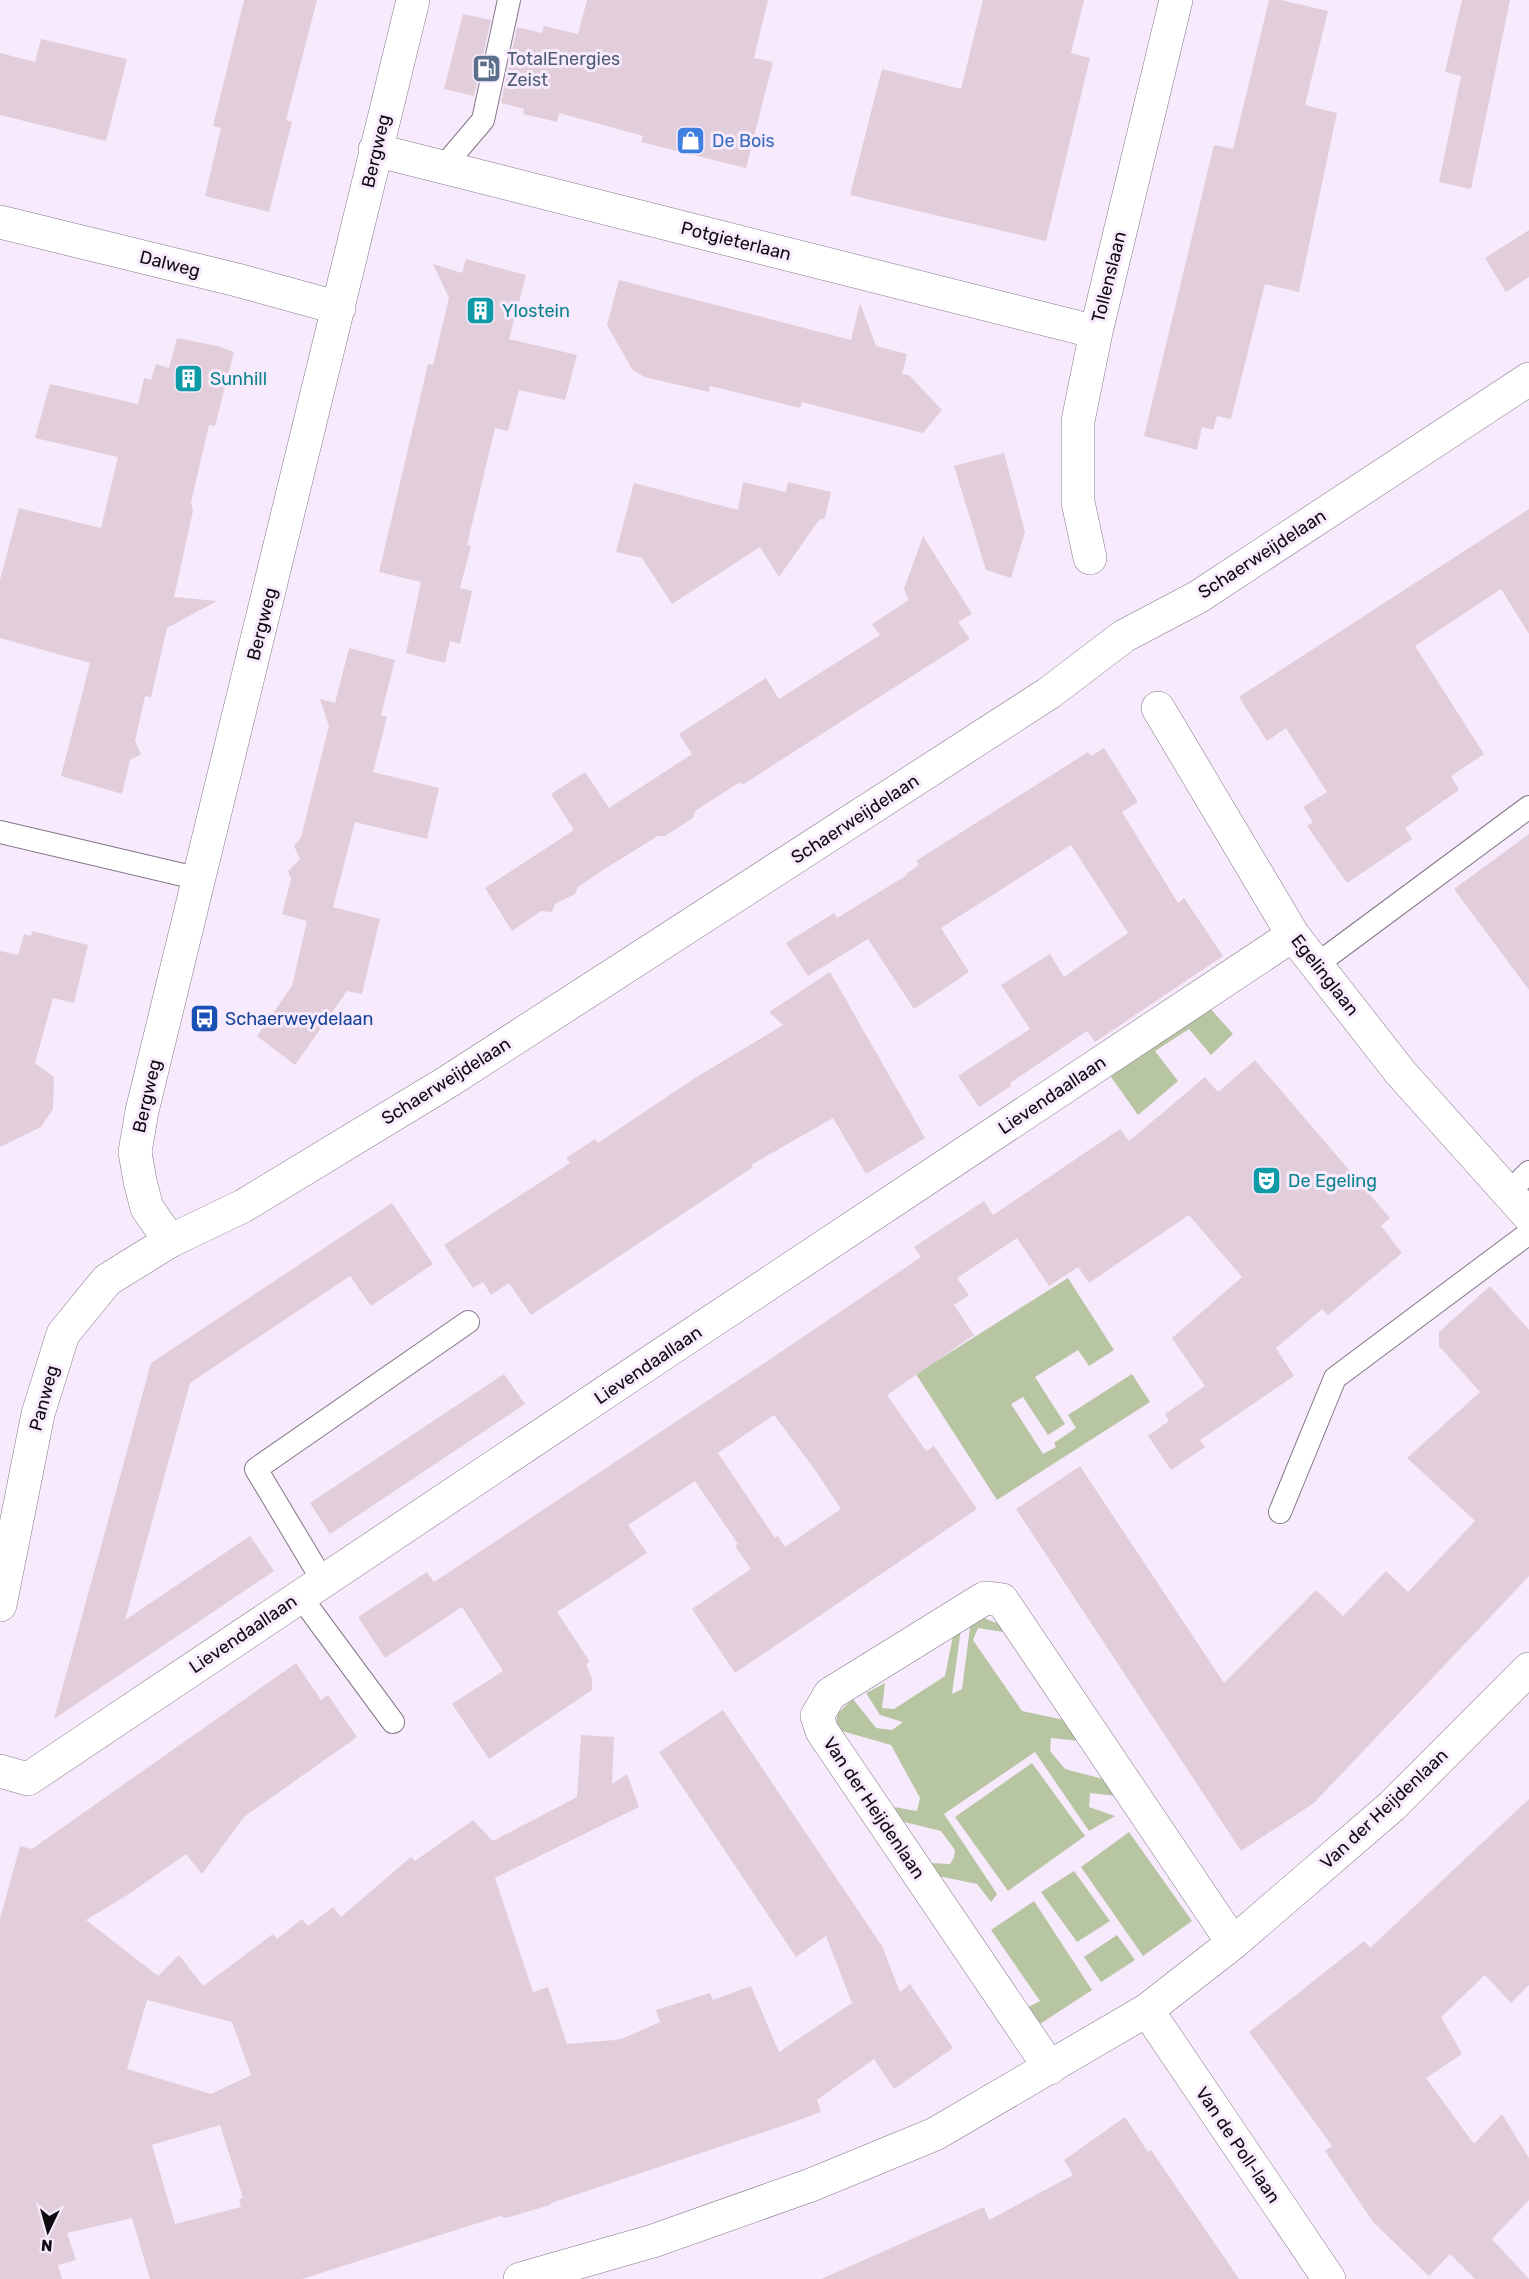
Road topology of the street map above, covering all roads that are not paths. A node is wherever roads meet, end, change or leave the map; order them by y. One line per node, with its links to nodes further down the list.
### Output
1 (413, 0): 4 (street, Bergweg)
2 (509, 0): 5 (lane)
3 (1176, 0): 8 (street, Tollenslaan)
4 (375, 150): 5 (street, Potgieterlaan); 7 (street, Bergweg)
5 (444, 166): 8 (street, Potgieterlaan)
6 (0, 222): 7 (street, Dalweg)
7 (339, 308): 14 (street, Bergweg)
8 (1096, 332): 10 (street, Tollenslaan)
9 (1529, 380): 19 (street, Schaerweijdelaan)
10 (1090, 558)
11 (1158, 708): 15 (street, Egelinglaan)
12 (1529, 807): 16 (lane)
13 (0, 832): 14 (lane)
14 (200, 879): 19 (street, Bergweg)
15 (1293, 935): 16 (street, Egelinglaan); 22 (street, Lievendaallaan)
16 (1316, 965): 17 (street, Egelinglaan)
17 (1522, 1194)
18 (1529, 1233): 21 (lane)
19 (170, 1241): 23 (street, Panweg)
20 (468, 1322): 22 (lane)
21 (1280, 1512)
22 (312, 1588): 25 (lane); 26 (street, Lievendaallaan)
23 (0, 1605)
24 (1529, 1669): 27 (street, Van der Heijdenlaan)
25 (393, 1722)
26 (0, 1771)
27 (1233, 1943): 28 (street, Van der Heijdenlaan); 29 (street, Van der Heijdenlaan)
28 (1147, 2010): 29 (street, Van der Heijdenlaan); 31 (street, Van de Poll-laan)
29 (1050, 2068): 30 (street, Van der Heijdenlaan)
30 (520, 2279)
31 (1329, 2279)

